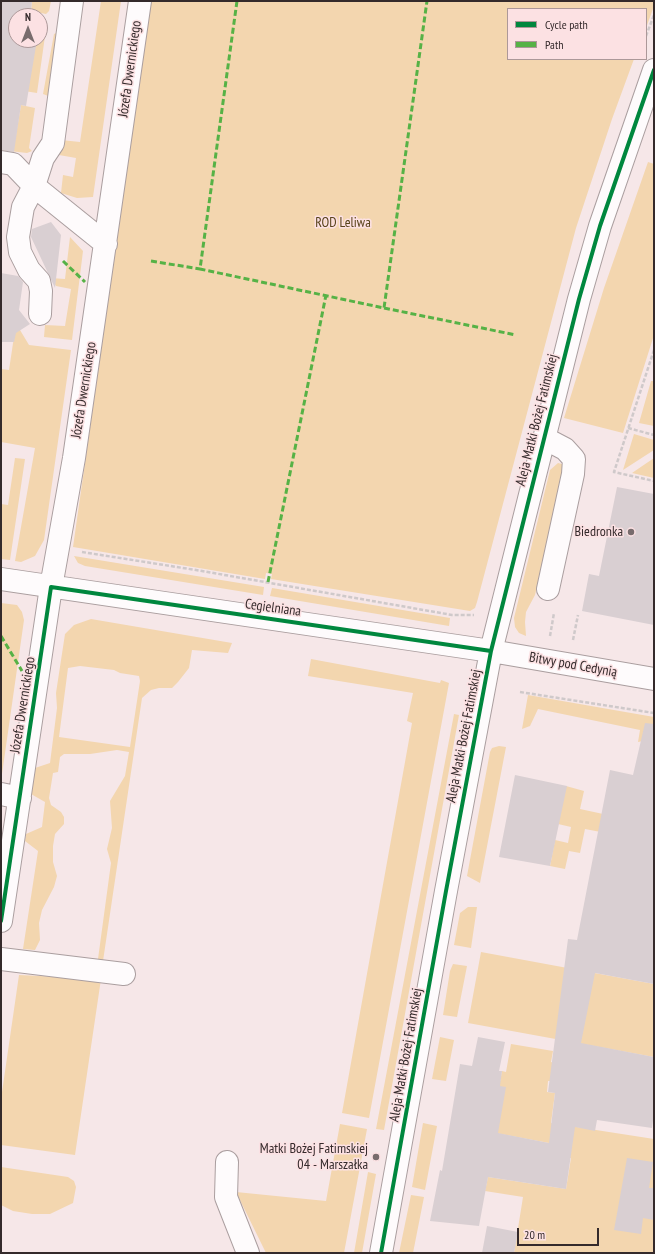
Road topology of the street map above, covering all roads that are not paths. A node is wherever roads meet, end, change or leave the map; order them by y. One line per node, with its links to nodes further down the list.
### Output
1 (72, 1): 5 (street)
2 (140, 1): 6 (street, Józefa Dwernickiego)
3 (653, 74): 8 (street, Aleja Matki Bożej Fatimskiej)
4 (1, 162): 5 (street)
5 (34, 186): 6 (street); 7 (street)
6 (106, 244): 10 (street, Józefa Dwernickiego)
7 (40, 314)
8 (544, 438): 11 (street); 12 (street, Aleja Matki Bożej Fatimskiej)
9 (1, 579): 10 (street, Cegielniana)
10 (52, 587): 12 (street, Cegielniana); 14 (street, Józefa Dwernickiego)
11 (548, 589)
12 (491, 651): 13 (street, Bitwy pod Cedynią); 20 (street, Aleja Matki Bożej Fatimskiej)
13 (654, 679)
14 (10, 796): 15 (street, Józefa Dwernickiego)
15 (1, 921)
16 (1, 959): 17 (street)
17 (124, 974)
18 (227, 1162): 19 (street)
19 (248, 1253)
20 (381, 1253)

